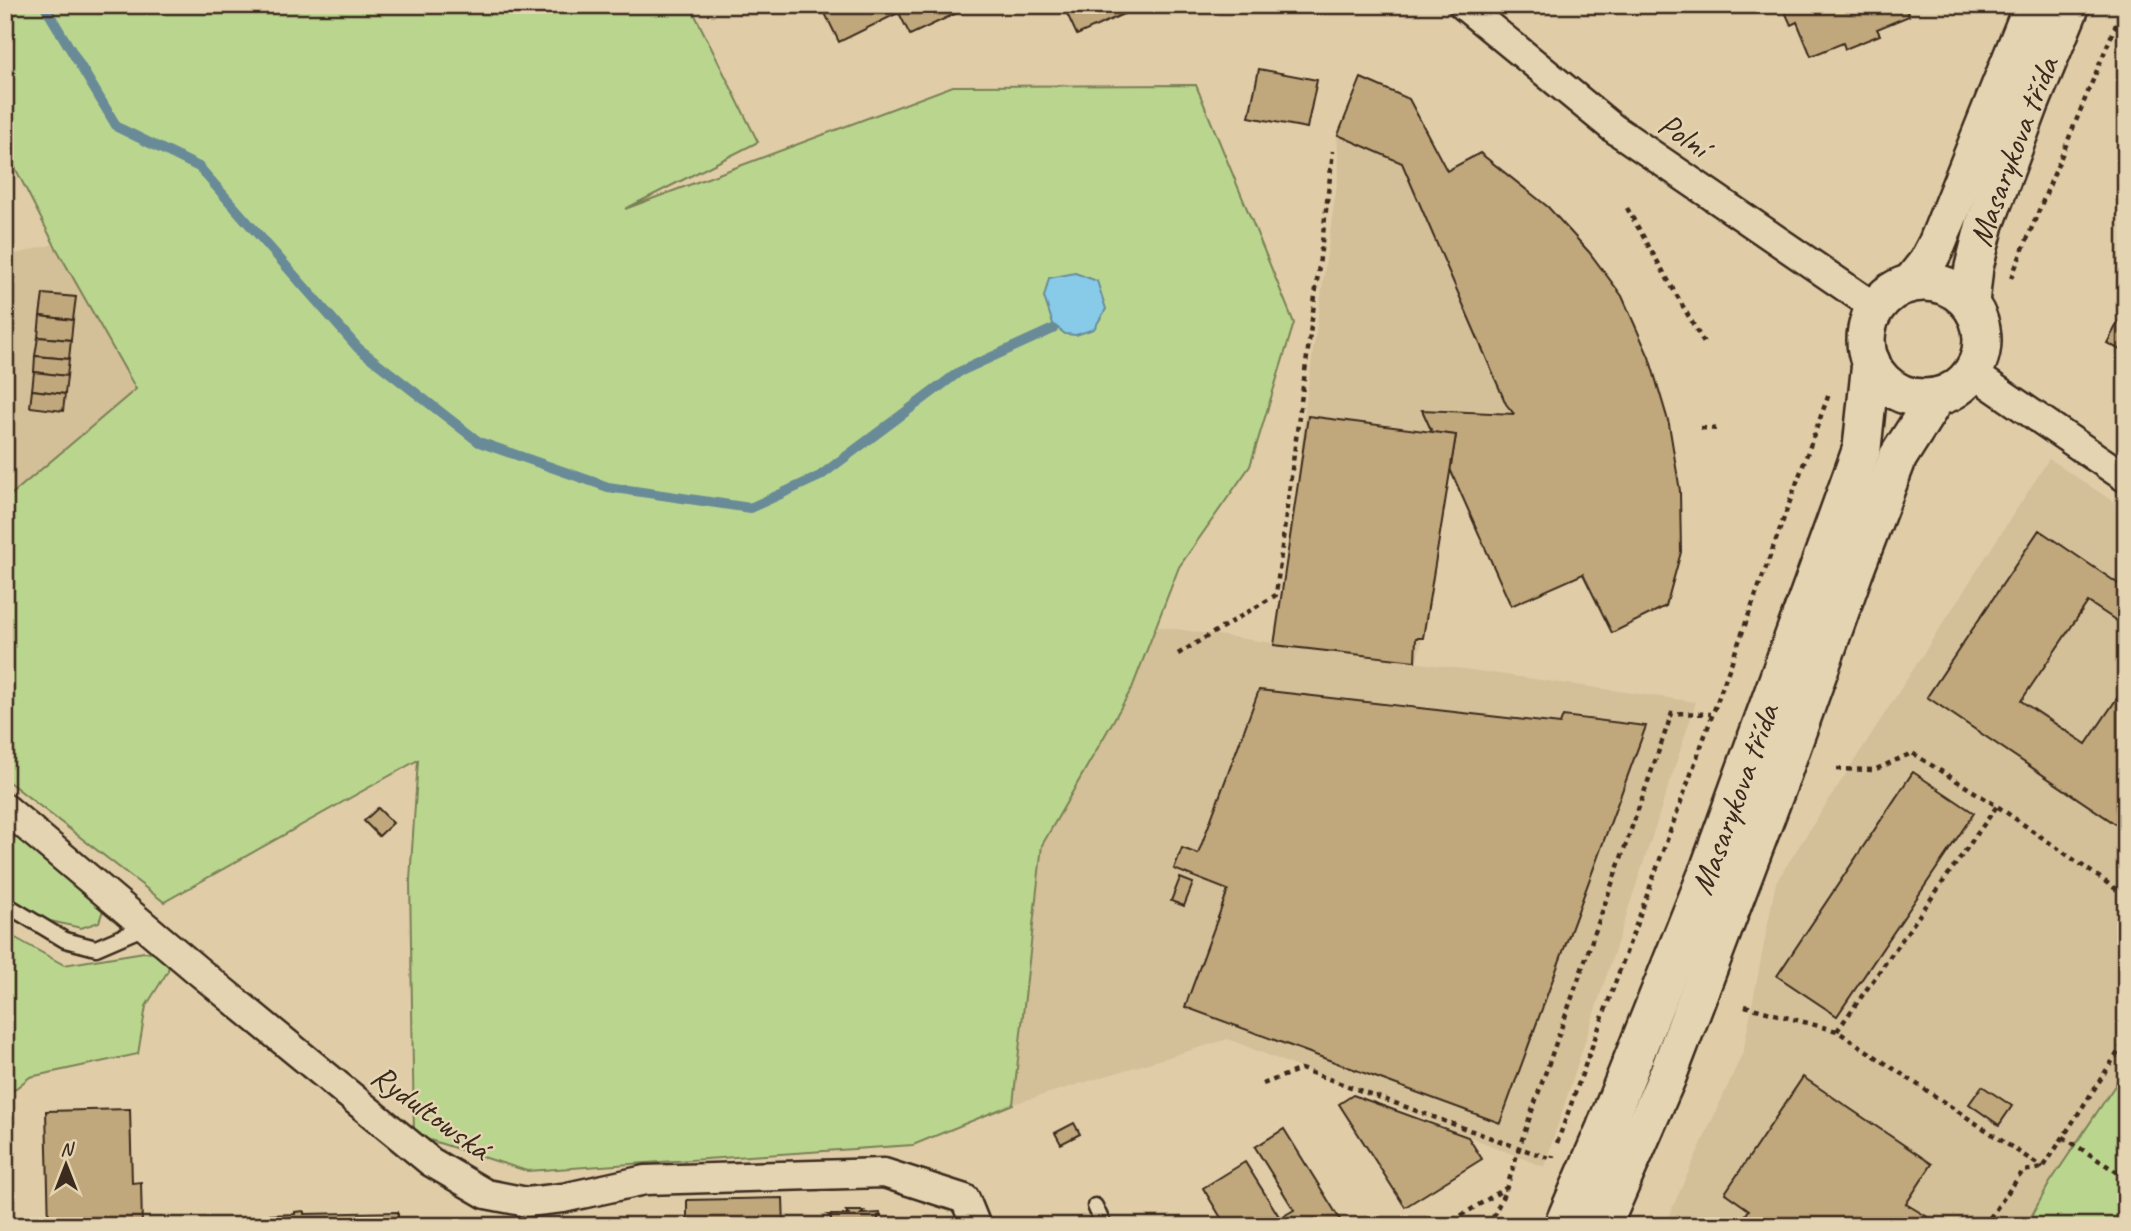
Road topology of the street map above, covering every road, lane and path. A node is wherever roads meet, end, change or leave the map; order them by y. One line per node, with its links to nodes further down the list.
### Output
1 (1463, 5): 10 (street, Polní)
2 (2033, 5): 7 (street, Masarykova třída)
3 (2071, 5): 9 (street, Masarykova třída)
4 (2124, 5): 8 (path)
5 (1333, 150): 19 (path)
6 (1627, 208): 11 (path)
7 (1912, 282): 9 (street); 10 (street)
8 (2008, 285)
9 (1970, 303): 13 (street)
10 (1876, 307): 12 (street)
11 (1705, 345)
12 (1871, 362): 15 (street); 41 (street, Masarykova třída)
13 (1971, 372): 15 (street); 18 (street)
14 (1830, 391): 20 (path)
15 (1936, 397): 42 (street, Masarykova třída)
16 (1701, 428): 17 (path)
17 (1719, 429)
18 (2126, 478)
19 (1178, 654)
20 (1711, 714): 32 (path); 32 (path)
21 (1837, 769): 22 (path)
22 (1997, 806): 24 (path); 28 (path)
23 (5, 808): 26 (street, Rydultowská)
24 (2126, 896)
25 (5, 904): 26 (lane)
26 (147, 926): 37 (street, Rydultowská)
27 (1745, 1006): 28 (path)
28 (1838, 1031): 33 (path)
29 (2126, 1040): 31 (path)
30 (1263, 1084): 32 (path)
31 (2063, 1137): 33 (path); 34 (path)
32 (1519, 1148): 35 (path)
33 (2043, 1168): 43 (path)
34 (2126, 1178)
35 (1507, 1187): 39 (path); 40 (path)
36 (1095, 1206): 38 (lane)
37 (976, 1226)
38 (1104, 1226)
39 (1444, 1226)
40 (1489, 1226)
41 (1563, 1226)
42 (1602, 1226)
43 (1984, 1226)

